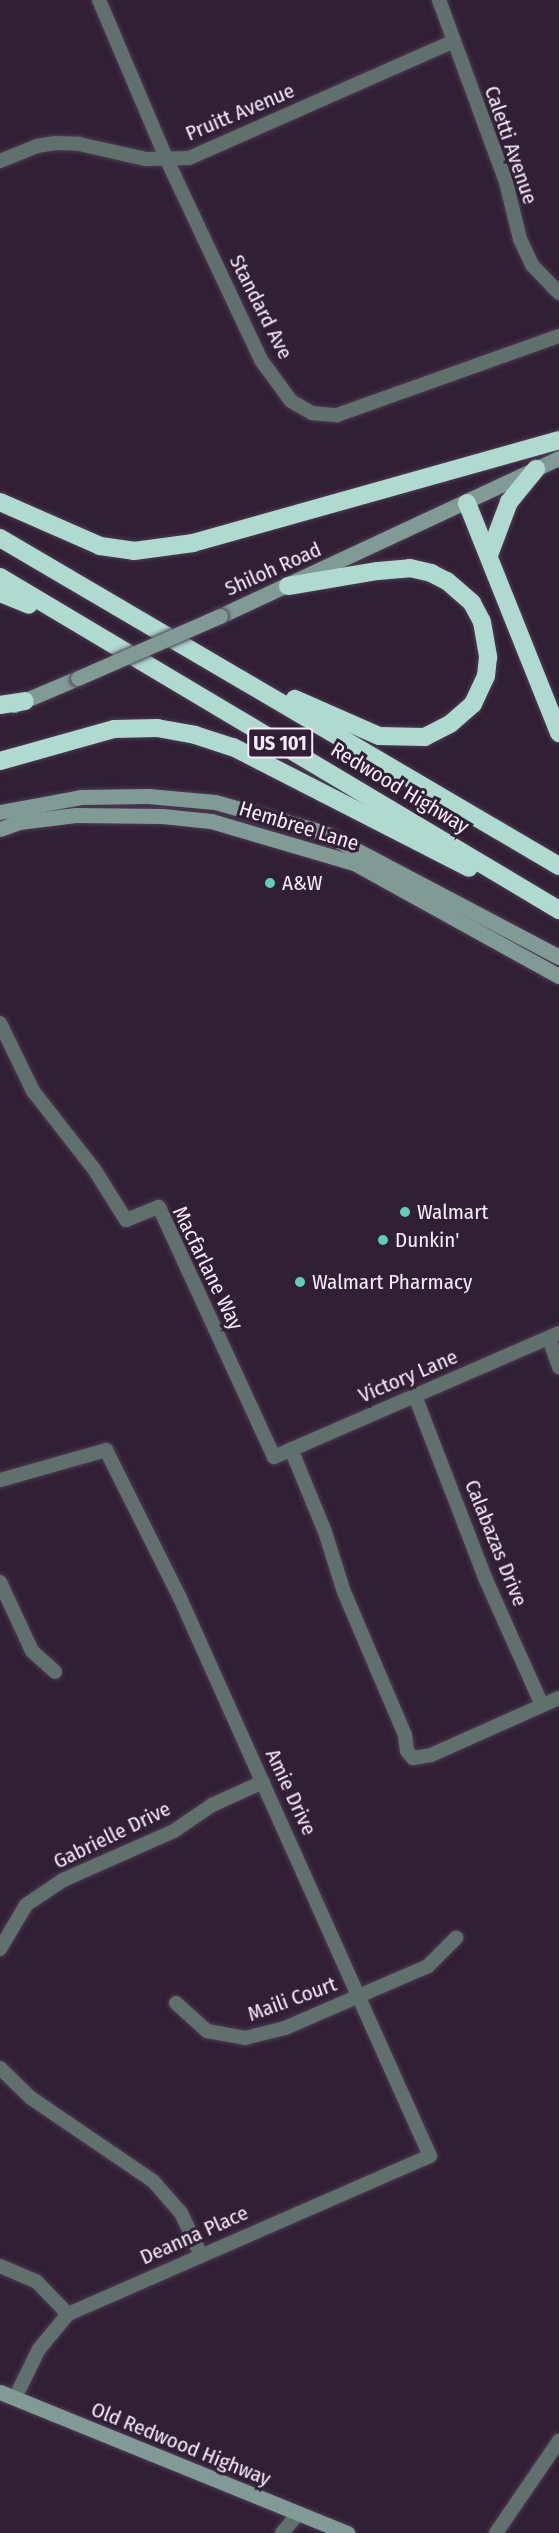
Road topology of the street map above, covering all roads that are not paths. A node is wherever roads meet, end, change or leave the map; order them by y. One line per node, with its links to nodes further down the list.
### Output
1 (99, 0): 4 (street, Standard Ave)
2 (439, 0): 3 (street, Caletti Avenue)
3 (452, 42): 4 (street, Pruitt Avenue); 6 (street, Caletti Avenue)
4 (167, 160): 5 (street, Pruitt Avenue); 7 (street, Standard Ave)
5 (0, 161)
6 (559, 293)
7 (559, 336)
8 (559, 440): 11 (highway)
9 (559, 458): 10 (street, Shiloh Road)
10 (536, 469): 12 (street, Shiloh Road); 14 (highway)
11 (0, 502)
12 (467, 503): 14 (highway); 16 (street, Shiloh Road)
13 (0, 538): 19 (highway, Redwood Highway / US 101)
14 (489, 555): 23 (highway)
15 (0, 577): 18 (highway, Redwood Highway / US 101)
16 (288, 586): 19 (highway); 20 (street, Shiloh Road, bridge)
17 (0, 593): 18 (highway)
18 (100, 634): 28 (highway, Redwood Highway / US 101)
19 (213, 662): 27 (highway, Redwood Highway / US 101)
20 (25, 701): 21 (highway); 22 (street, Shiloh Road)
21 (0, 705)
22 (0, 711)
23 (559, 733)
24 (0, 761): 28 (highway)
25 (0, 812): 29 (street, Hembree Lane)
26 (0, 829): 30 (street, Hembree Lane)
27 (559, 866)
28 (557, 909)
29 (559, 957)
30 (559, 976)
31 (0, 1023): 36 (street, Macfarlane Way)
32 (554, 1336): 33 (street); 34 (street, Victory Lane)
33 (559, 1366)
34 (415, 1396): 35 (street, Victory Lane); 41 (street, Calabazas Drive)
35 (291, 1449): 36 (street, Victory Lane); 41 (street)
36 (274, 1457)
37 (0, 1480): 42 (street, Amie Drive)
38 (0, 1582): 39 (street)
39 (55, 1672)
40 (559, 1698): 41 (street)
41 (542, 1705)
42 (263, 1782): 44 (street, Gabrielle Drive); 45 (street, Amie Drive)
43 (456, 1938): 45 (street, Maili Court)
44 (0, 1949)
45 (361, 1995): 46 (street, Maili Court); 48 (street, Amie Drive)
46 (176, 2003)
47 (0, 2068): 49 (street)
48 (430, 2156): 49 (street, Deanna Place)
49 (201, 2255): 51 (street, Deanna Place)
50 (0, 2266): 51 (street)
51 (68, 2313): 53 (street, Deanna Place)
52 (0, 2392): 53 (street, Old Redwood Highway)
53 (15, 2398): 55 (street, Old Redwood Highway)
54 (559, 2441): 58 (street)
55 (299, 2513): 56 (street); 57 (street, Old Redwood Highway)
56 (282, 2533)
57 (348, 2533)
58 (496, 2533)

